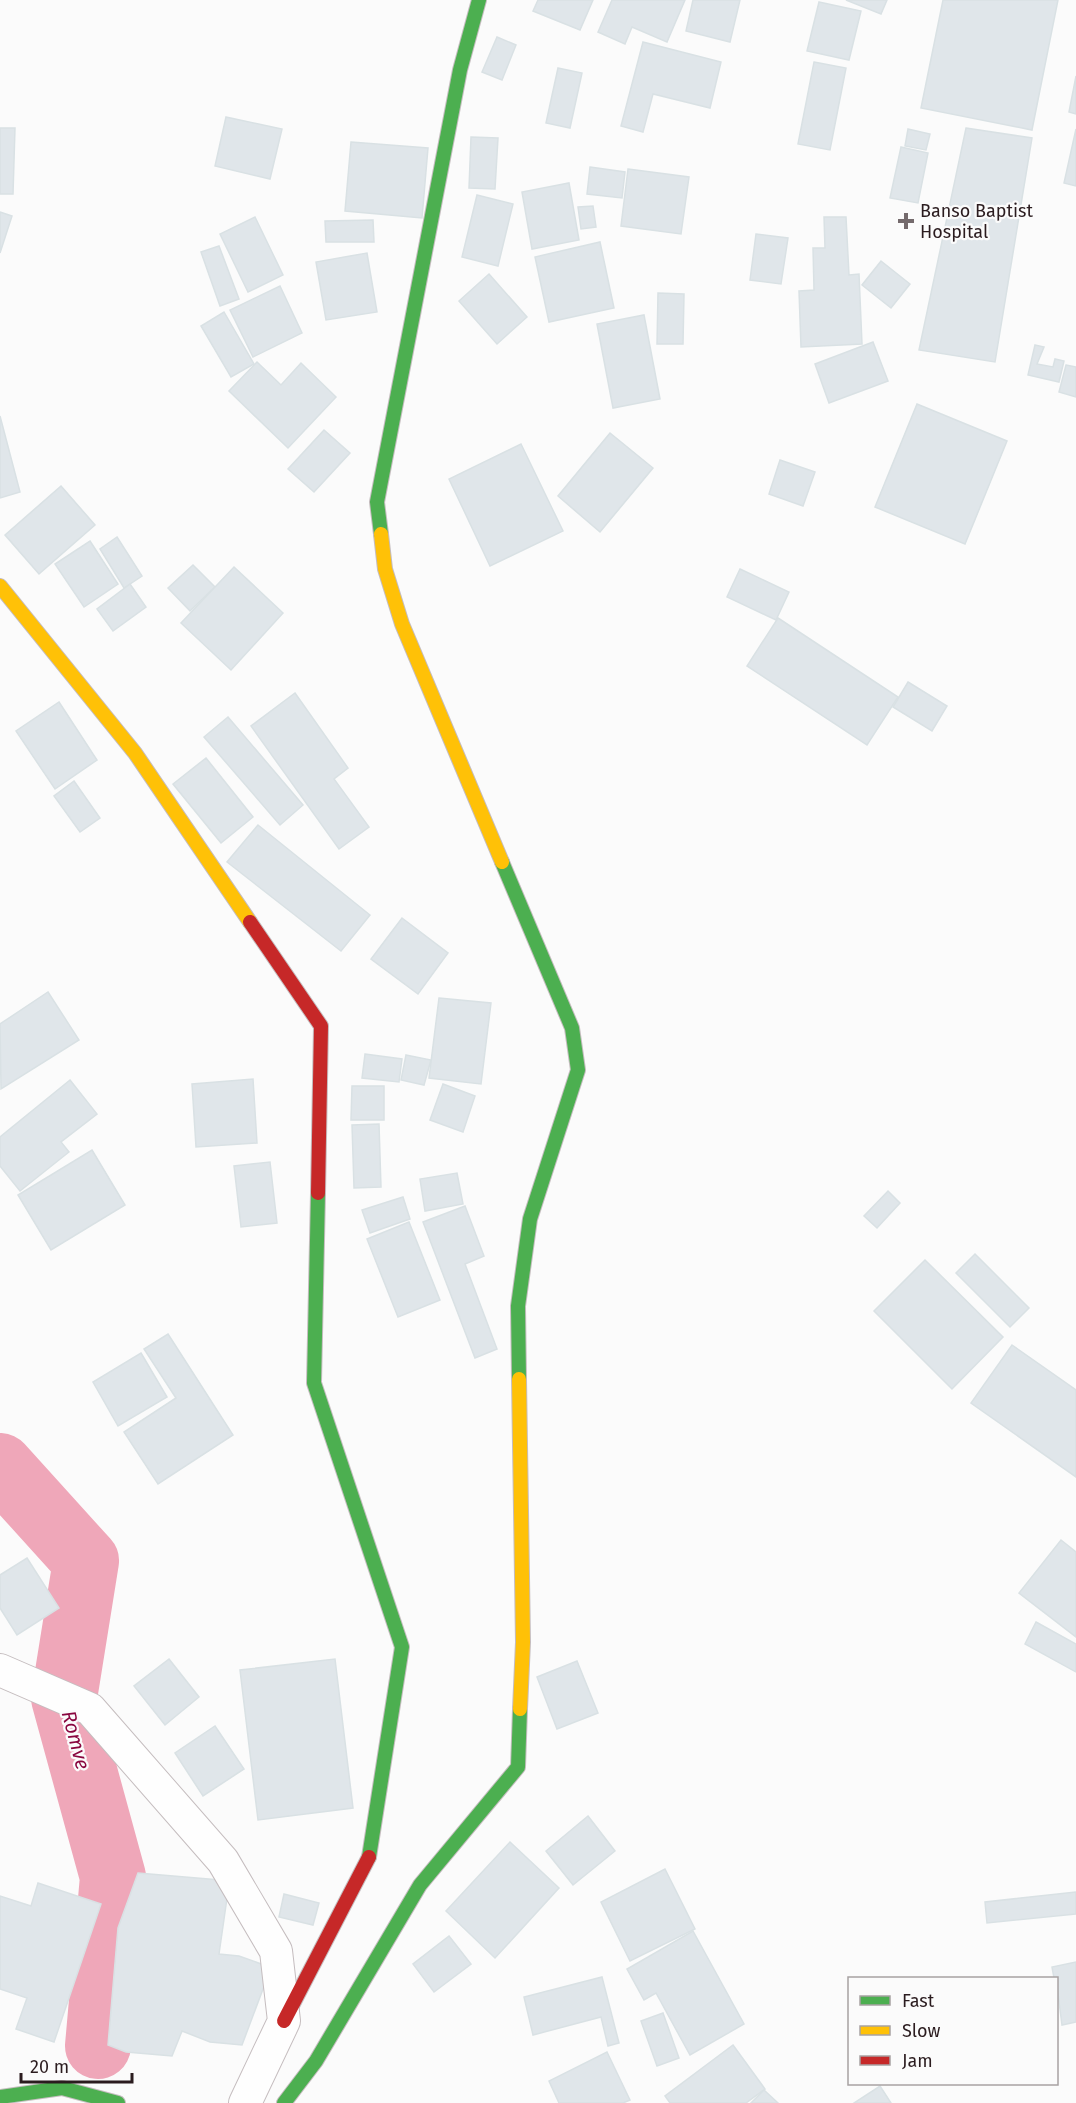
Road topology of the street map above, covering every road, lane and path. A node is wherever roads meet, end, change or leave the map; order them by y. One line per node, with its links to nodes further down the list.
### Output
1 (479, 0): 8 (street)
2 (0, 586): 4 (street)
3 (0, 1670): 4 (street)
4 (284, 2021): 7 (street)
5 (0, 2097): 6 (street)
6 (118, 2103)
7 (245, 2103)
8 (284, 2103)

